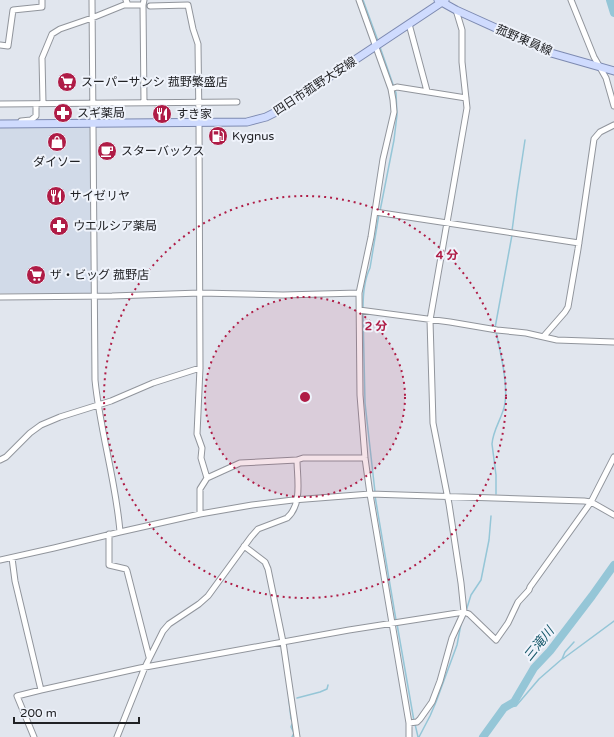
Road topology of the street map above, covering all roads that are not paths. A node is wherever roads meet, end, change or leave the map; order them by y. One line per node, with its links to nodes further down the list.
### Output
1 (42, 0): 12 (street)
2 (92, 0): 10 (street)
3 (359, 0): 13 (street)
4 (571, 0): 14 (street)
5 (441, 1): 9 (main road, 菰野東員線); 11 (main road, 四日市菰野大安線)
6 (127, 3): 7 (street); 10 (street)
7 (143, 3): 22 (street)
8 (150, 6): 23 (street)
9 (456, 10): 14 (main road, 菰野東員線); 18 (street)
10 (92, 18): 20 (street); 21 (street)
11 (409, 24): 13 (main road, 四日市菰野大安線); 17 (street)
12 (0, 45)
13 (378, 45): 16 (street); 27 (main road, 四日市菰野大安線)
14 (599, 67): 15 (main road, 菰野東員線); 26 (street)
15 (614, 71)
16 (391, 89): 17 (street); 31 (street)
17 (427, 92): 18 (street)
18 (466, 98): 32 (street)
19 (237, 102): 23 (street)
20 (43, 103): 21 (street); 25 (street)
21 (92, 103): 22 (street); 29 (street)
22 (144, 103): 23 (street)
23 (198, 103): 27 (street)
24 (0, 104): 25 (street)
25 (36, 104): 28 (street)
26 (614, 106)
27 (199, 123): 29 (main road, 四日市菰野大安線); 34 (street)
28 (0, 124): 29 (main road, 四日市菰野大安線)
29 (93, 124): 37 (street)
30 (614, 125): 33 (street)
31 (378, 213): 32 (street); 35 (street)
32 (446, 224): 33 (street); 39 (street)
33 (579, 243): 40 (street)
34 (200, 293): 35 (street); 37 (street); 42 (street)
35 (359, 293): 38 (street)
36 (0, 296): 37 (street)
37 (94, 296): 43 (street)
38 (362, 310): 39 (street); 45 (street)
39 (430, 320): 40 (street); 50 (street)
40 (544, 336): 41 (street)
41 (614, 342)
42 (200, 368): 43 (street); 48 (street)
43 (98, 406): 46 (street); 55 (street)
44 (614, 457): 52 (street)
45 (365, 458): 47 (street); 49 (street)
46 (0, 460)
47 (297, 460): 48 (street); 51 (street)
48 (207, 478): 53 (street)
49 (373, 494): 50 (street); 51 (street); 61 (street)
50 (447, 497): 52 (street); 60 (street)
51 (298, 500): 53 (street); 57 (street)
52 (591, 502): 54 (street); 60 (street)
53 (200, 514): 55 (street)
54 (614, 515)
55 (120, 532): 56 (street)
56 (109, 534): 58 (street); 63 (street)
57 (244, 546): 62 (street); 63 (street)
58 (12, 558): 59 (street); 65 (street)
59 (0, 560)
60 (465, 612): 61 (street); 66 (street)
61 (395, 623): 62 (street); 66 (street)
62 (283, 642): 64 (street); 69 (street)
63 (149, 657): 64 (street)
64 (145, 667): 65 (street); 68 (street)
65 (41, 690): 67 (street)
66 (413, 723): 70 (street)
67 (33, 736)
68 (117, 737)
69 (297, 737)
70 (409, 737)

